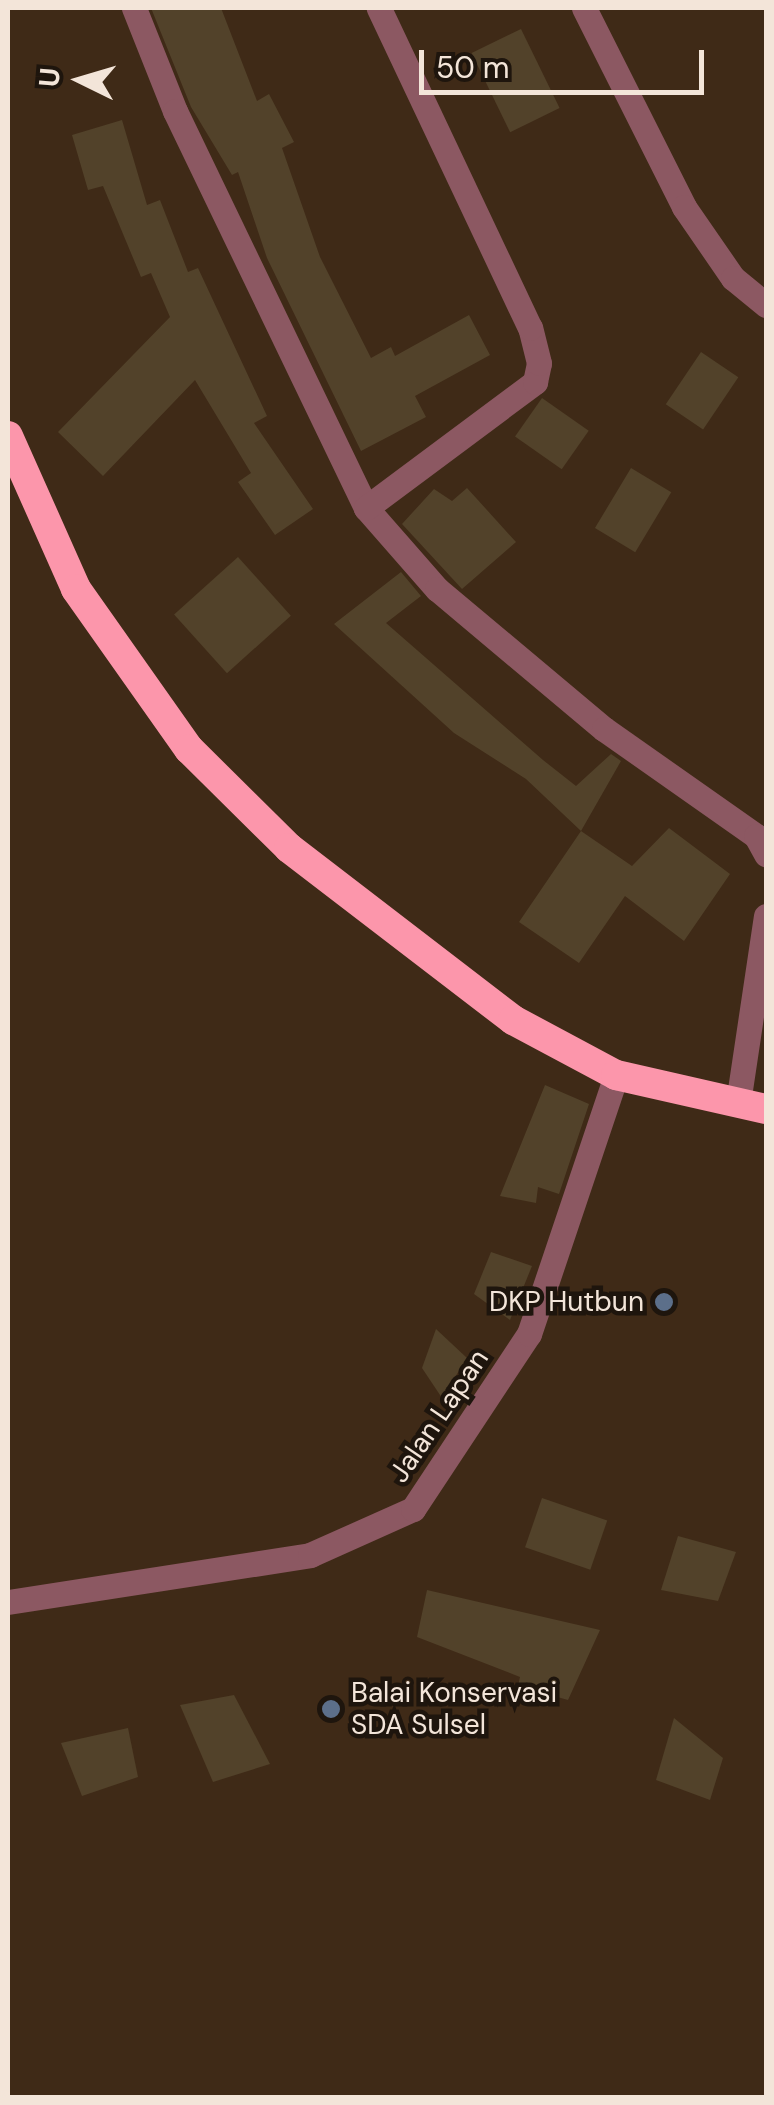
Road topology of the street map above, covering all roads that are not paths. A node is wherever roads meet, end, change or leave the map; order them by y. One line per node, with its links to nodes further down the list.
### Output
1 (134, 8): 6 (street)
2 (380, 8): 6 (street)
3 (584, 8): 4 (street)
4 (766, 305)
5 (8, 436): 10 (highway)
6 (366, 508): 7 (street)
7 (766, 854)
8 (766, 916): 9 (street)
9 (760, 1005): 11 (street)
10 (616, 1075): 11 (highway); 12 (street, Jalan Lapan)
11 (752, 1106)
12 (8, 1602)

